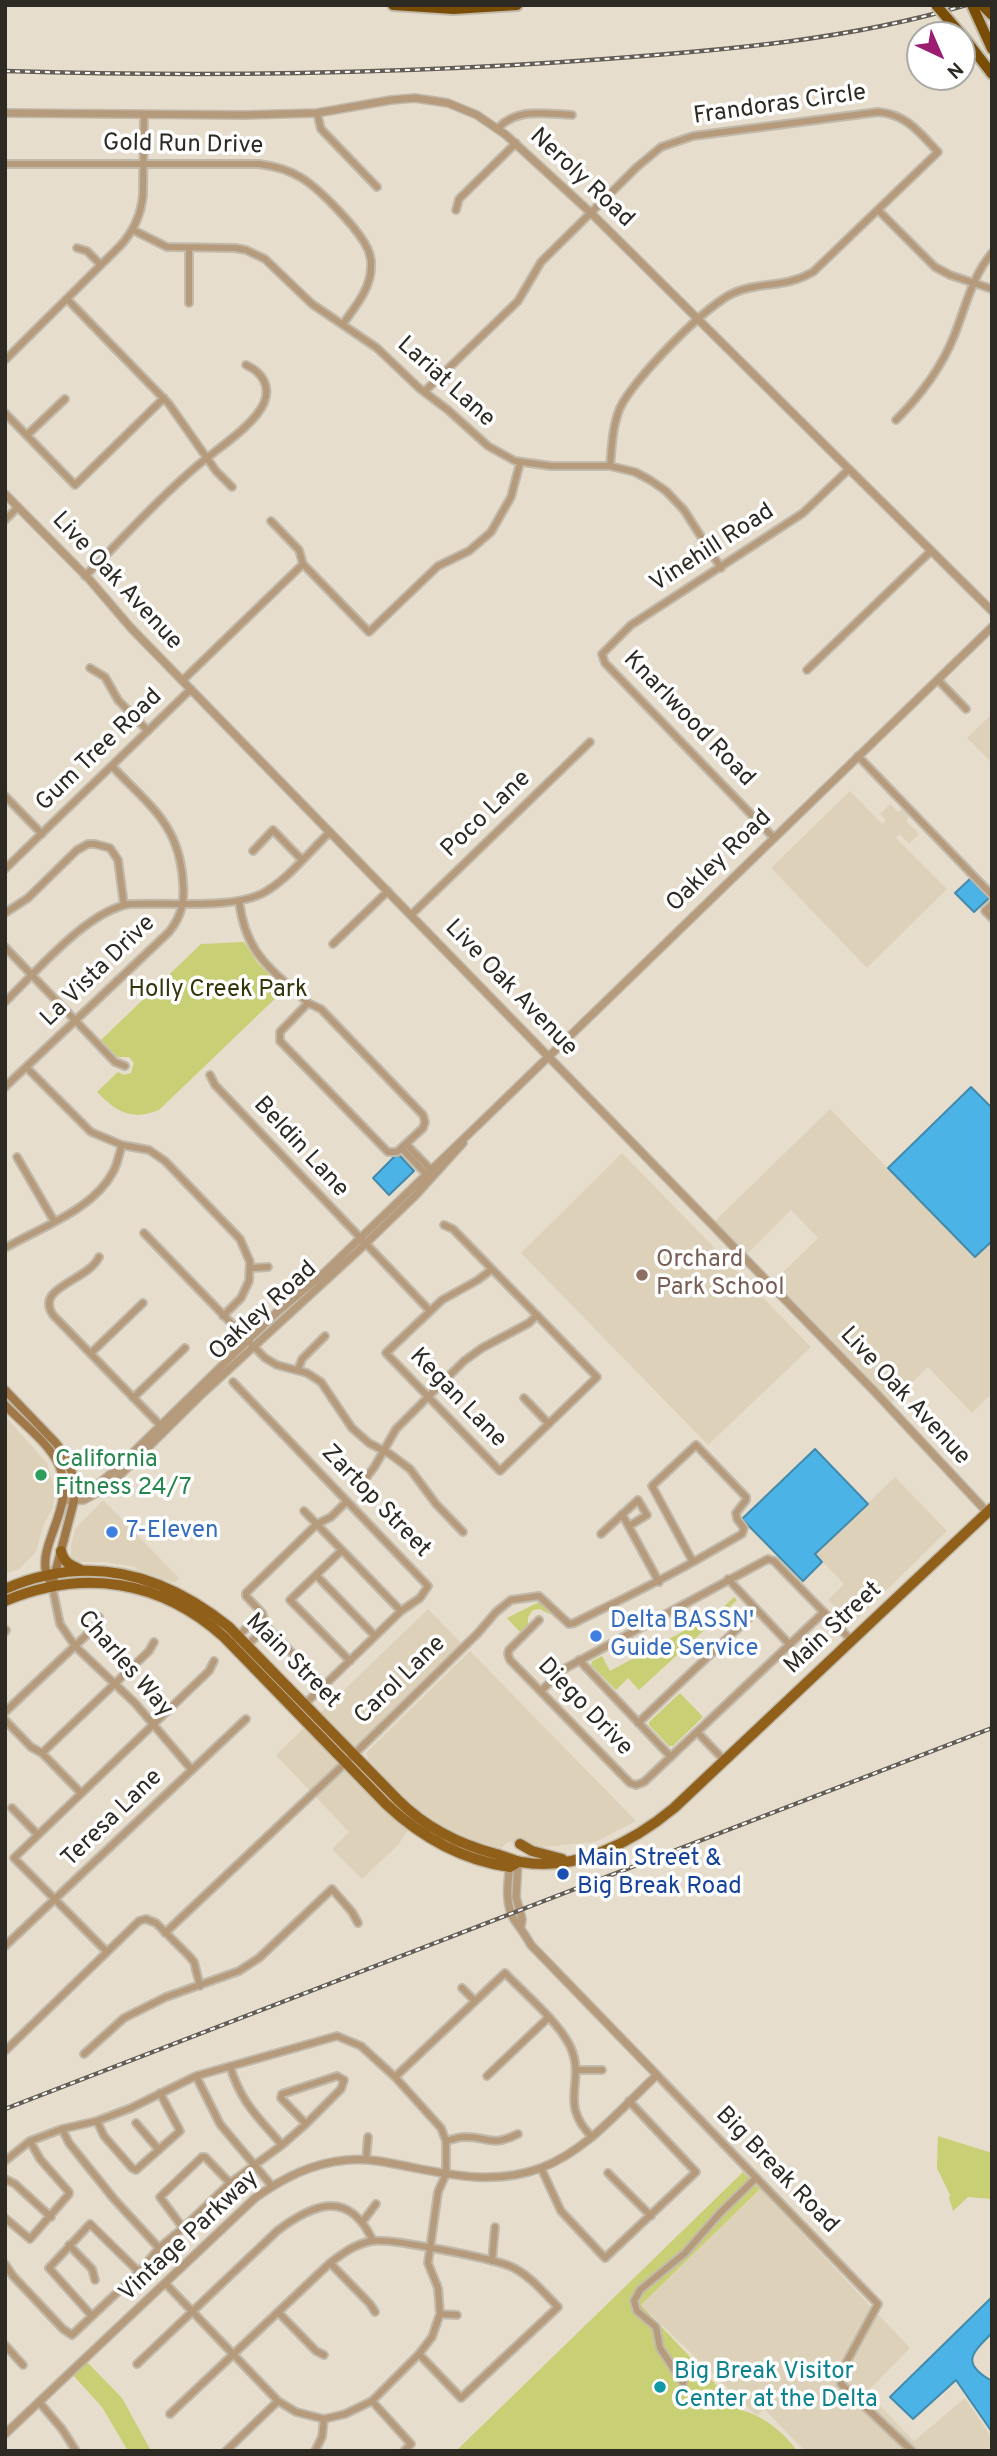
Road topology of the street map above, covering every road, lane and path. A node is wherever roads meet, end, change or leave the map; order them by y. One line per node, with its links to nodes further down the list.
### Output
1 (393, 5): 2 (highway)
2 (517, 5)
3 (936, 5): 8 (highway, bridge)
4 (972, 5): 7 (highway)
5 (982, 5): 6 (highway)
6 (992, 15)
7 (992, 49)
8 (992, 74)
9 (5, 113): 11 (street, Neroly Road)
10 (317, 113): 11 (street, Neroly Road); 13 (street, Neroly Road); 17 (street)
11 (144, 115): 16 (street)
12 (572, 115): 13 (street)
13 (498, 128): 14 (street, Neroly Road)
14 (516, 143): 18 (street); 20 (street, Neroly Road)
15 (5, 164): 16 (street, Gold Run Drive)
16 (144, 164): 21 (street); 31 (street, Gold Run Drive)
17 (377, 187)
18 (456, 210)
19 (878, 210): 20 (street, Frandoras Circle); 26 (street); 30 (street, Frandoras Circle)
20 (591, 213): 30 (street, Neroly Road); 34 (street)
21 (133, 230): 23 (street, Lariat Lane); 25 (street)
22 (77, 248): 25 (street)
23 (189, 249): 29 (street); 31 (street, Lariat Lane)
24 (992, 253): 26 (street)
25 (101, 265): 28 (street)
26 (974, 284): 27 (street); 38 (street)
27 (992, 289)
28 (67, 299): 32 (street); 36 (street)
29 (189, 303)
30 (697, 320): 42 (street, Frandoras Circle); 43 (street, Neroly Road)
31 (343, 324): 34 (street, Lariat Lane)
32 (5, 360)
33 (246, 365): 40 (street)
34 (424, 392): 41 (street, Lariat Lane)
35 (65, 398): 39 (street)
36 (164, 398): 39 (street); 40 (street)
37 (5, 413): 39 (street)
38 (896, 420)
39 (27, 435)
40 (208, 458): 44 (street); 52 (street)
41 (520, 463): 42 (street, Lariat Lane); 50 (street)
42 (610, 466): 51 (street, Lariat Lane)
43 (848, 470): 49 (street, Neroly Road); 51 (street, Vinehill Road)
44 (232, 487)
45 (5, 494): 46 (street, Live Oak Avenue)
46 (18, 507): 47 (street); 52 (street, Live Oak Avenue)
47 (5, 520)
48 (271, 522): 50 (street)
49 (931, 551): 53 (street, Neroly Road); 57 (street)
50 (303, 564): 58 (street)
51 (720, 568): 55 (street, Vinehill Road)
52 (85, 576): 58 (street, Live Oak Avenue)
53 (992, 611)
54 (992, 627): 59 (street, Oakley Road)
55 (603, 660): 69 (street, Knarlwood Road)
56 (90, 668): 62 (street)
57 (807, 670)
58 (183, 680): 60 (street, Live Oak Avenue)
59 (937, 680): 61 (street); 64 (street, Oakley Road)
60 (191, 689): 62 (street, Gum Tree Road); 67 (street, Live Oak Avenue)
61 (966, 709)
62 (148, 731): 65 (street, Gum Tree Road)
63 (590, 742): 80 (street, Poco Lane)
64 (858, 756): 69 (street, Oakley Road); 74 (street)
65 (112, 766): 68 (street, Gum Tree Road); 76 (street, La Vista Drive)
66 (5, 796): 68 (street)
67 (330, 832): 71 (street); 73 (street, Live Oak Avenue)
68 (42, 834): 72 (street, Gum Tree Road)
69 (774, 838): 88 (street, Oakley Road)
70 (253, 850): 71 (street)
71 (302, 859): 75 (street)
72 (5, 869)
73 (388, 891): 80 (street, Live Oak Avenue); 82 (street)
74 (992, 895)
75 (239, 901): 76 (street); 86 (street)
76 (183, 903): 78 (street); 87 (street, La Vista Drive)
77 (992, 904): 81 (street)
78 (124, 905): 79 (street); 84 (street)
79 (5, 913)
80 (411, 915): 88 (street, Live Oak Avenue)
81 (992, 918)
82 (333, 944)
83 (5, 947): 84 (street)
84 (33, 976): 85 (street); 87 (street)
85 (5, 1002)
86 (308, 1003): 94 (street); 94 (street)
87 (76, 1021): 89 (street); 90 (street, La Vista Drive)
88 (548, 1056): 96 (street, Oakley Road); 129 (street, Live Oak Avenue)
89 (125, 1066)
90 (27, 1069): 92 (street, La Vista Drive); 93 (street)
91 (210, 1075): 100 (street, Beldin Lane)
92 (5, 1087)
93 (122, 1145): 97 (street); 104 (street)
94 (404, 1146): 96 (street)
95 (17, 1157): 97 (street)
96 (431, 1174): 100 (street, Oakley Road)
97 (54, 1221): 101 (street)
98 (444, 1225): 105 (street)
99 (144, 1233): 109 (street)
100 (362, 1241): 107 (street, Beldin Lane); 111 (street, Oakley Road); 112 (street, Oakley Road)
101 (5, 1248)
102 (99, 1257): 114 (street)
103 (268, 1267): 104 (street)
104 (251, 1268): 109 (street)
105 (492, 1269): 107 (street); 108 (street)
106 (143, 1303): 114 (street)
107 (430, 1311): 118 (street, Kegan Lane)
108 (537, 1315): 118 (street); 122 (street)
109 (223, 1316): 111 (street)
110 (326, 1336): 115 (street)
111 (247, 1341): 112 (street); 123 (street, Oakley Road)
112 (254, 1347): 115 (street); 126 (street, Oakley Road)
113 (186, 1348): 119 (street)
114 (91, 1353): 119 (street)
115 (298, 1370): 124 (street)
116 (233, 1382): 128 (street, Zartop Street)
117 (5, 1390): 126 (main road)
118 (428, 1396): 122 (street, Kegan Lane); 124 (street)
119 (133, 1398): 123 (street)
120 (524, 1398): 122 (street)
121 (5, 1405): 127 (main road)
122 (549, 1424)
123 (160, 1425): 126 (street, Oakley Road)
124 (383, 1450): 125 (street); 134 (street)
125 (363, 1482)
126 (74, 1497): 127 (street, Oakley Road); 137 (main road)
127 (64, 1498): 140 (main road)
128 (348, 1501): 132 (street); 147 (street, Zartop Street)
129 (989, 1510): 155 (main road, Main Street)
130 (304, 1511): 132 (street)
131 (622, 1514): 133 (street); 133 (street); 135 (street)
132 (317, 1524): 136 (street); 150 (street)
133 (629, 1526): 143 (street)
134 (463, 1532)
135 (601, 1534)
136 (342, 1550): 141 (street); 147 (street)
137 (61, 1551): 139 (main road); 140 (main road)
138 (693, 1562): 138 (street, Carol Lane); 143 (street, Carol Lane)
139 (84, 1572): 140 (main road, Main Street); 157 (main road, Main Street)
140 (51, 1574): 144 (main road); 145 (main road, Main Street)
141 (316, 1575): 154 (street); 162 (street)
142 (728, 1579): 148 (street); 149 (street); 160 (street)
143 (659, 1582): 175 (street, Carol Lane)
144 (52, 1585): 146 (main road, Main Street); 157 (main road, Main Street); 159 (street, Charles Way)
145 (5, 1589)
146 (5, 1601)
147 (401, 1611): 154 (street, Zartop Street)
148 (756, 1611): 158 (street); 170 (street)
149 (824, 1612): 155 (street); 158 (street)
150 (262, 1613): 153 (street); 157 (street)
151 (99, 1617): 159 (street)
152 (539, 1620): 165 (street, Diego Drive)
153 (267, 1627): 157 (street); 164 (street)
154 (375, 1636): 162 (street, Zartop Street)
155 (852, 1641): 176 (main road, Main Street)
156 (154, 1642): 163 (street)
157 (238, 1644): 166 (main road, Main Street); 175 (main road, Main Street)
158 (790, 1645): 172 (street)
159 (75, 1646): 163 (street, Charles Way); 167 (street)
160 (579, 1660): 165 (street); 170 (street)
161 (214, 1661): 171 (street)
162 (350, 1661): 164 (street, Zartop Street)
163 (114, 1685): 171 (street, Charles Way); 173 (street)
164 (324, 1686): 166 (street, Zartop Street)
165 (541, 1691): 174 (street, Diego Drive)
166 (304, 1704): 175 (main road, Main Street)
167 (5, 1712)
168 (5, 1720): 173 (street)
169 (246, 1720): 177 (street, Teresa Lane)
170 (638, 1723): 174 (street)
171 (152, 1725): 177 (street, Charles Way); 178 (street)
172 (697, 1732): 174 (street); 176 (street)
173 (43, 1753): 178 (street)
174 (671, 1757)
175 (349, 1758): 183 (main road, Main Street); 186 (street, Carol Lane)
176 (724, 1761): 182 (main road, Main Street)
177 (192, 1770): 184 (street, Teresa Lane)
178 (81, 1793): 180 (street)
179 (12, 1808): 180 (street)
180 (38, 1835): 184 (street)
181 (520, 1844): 182 (main road)
182 (566, 1861): 183 (main road, Main Street)
183 (513, 1862): 198 (street, Big Break Road)
184 (56, 1900): 187 (street, Teresa Lane); 188 (street)
185 (358, 1923): 189 (street)
186 (165, 1933): 188 (street); 189 (street)
187 (5, 1946)
188 (107, 1952): 193 (street)
189 (200, 1986): 194 (street)
190 (462, 1988): 191 (street)
191 (475, 2001): 192 (street); 200 (street)
192 (548, 2018): 196 (street); 201 (street)
193 (5, 2050)
194 (84, 2054)
195 (230, 2066): 199 (street); 200 (street); 213 (street)
196 (576, 2070): 197 (street); 210 (street)
197 (602, 2070)
198 (657, 2075): 203 (street, Vintage Parkway); 221 (street, Big Break Road)
199 (197, 2076): 202 (street); 217 (street)
200 (395, 2077): 212 (street)
201 (487, 2077)
202 (160, 2093): 204 (street); 214 (street)
203 (629, 2101): 210 (street, Vintage Parkway); 226 (street)
204 (97, 2121): 207 (street); 214 (street)
205 (136, 2123): 214 (street)
206 (306, 2124): 206 (street); 213 (street)
207 (62, 2129): 211 (street); 234 (street)
208 (519, 2134): 212 (street)
209 (368, 2137): 215 (street)
210 (592, 2137): 218 (street, Vintage Parkway)
211 (30, 2141): 216 (street); 227 (street)
212 (446, 2141): 220 (street)
213 (282, 2145): 217 (street)
214 (159, 2150)
215 (366, 2160): 220 (street, Vintage Parkway); 224 (street, Vintage Parkway)
216 (5, 2161)
217 (255, 2165): 223 (street); 224 (street)
218 (541, 2168): 220 (street, Vintage Parkway); 226 (street)
219 (608, 2173): 226 (street)
220 (446, 2174): 235 (street)
221 (756, 2178): 254 (street); 265 (street, Big Break Road)
222 (5, 2179): 227 (street)
223 (230, 2183): 231 (street); 231 (street)
224 (272, 2186): 241 (street, Vintage Parkway)
225 (376, 2204): 229 (street)
226 (651, 2216)
227 (51, 2217): 228 (street)
228 (5, 2218)
229 (363, 2221): 232 (street); 242 (street)
230 (495, 2227): 236 (street)
231 (183, 2228): 234 (street)
232 (373, 2241): 235 (street); 237 (street)
233 (69, 2245): 239 (street); 240 (street); 247 (street)
234 (159, 2248): 239 (street)
235 (430, 2248): 236 (street); 245 (street)
236 (492, 2261): 250 (street)
237 (330, 2263): 243 (street); 244 (street)
238 (5, 2264): 247 (street)
239 (139, 2272): 247 (street)
240 (95, 2280)
241 (166, 2284): 242 (street); 257 (street, Vintage Parkway)
242 (193, 2312): 249 (street); 252 (street)
243 (278, 2312): 249 (street); 251 (street)
244 (374, 2312)
245 (440, 2314): 246 (street); 250 (street)
246 (457, 2315)
247 (92, 2316)
248 (5, 2345): 253 (street)
249 (234, 2354): 255 (street); 258 (street)
250 (419, 2354): 256 (street)
251 (324, 2355)
252 (137, 2364)
253 (23, 2365)
254 (684, 2383)
255 (278, 2401): 259 (street); 262 (street)
256 (372, 2401): 259 (street); 264 (street)
257 (39, 2402): 260 (street, Vintage Parkway); 261 (street)
258 (170, 2414)
259 (324, 2419): 263 (street)
260 (5, 2434)
261 (76, 2451)
262 (226, 2451)
263 (315, 2451)
264 (404, 2451)
265 (912, 2451)

